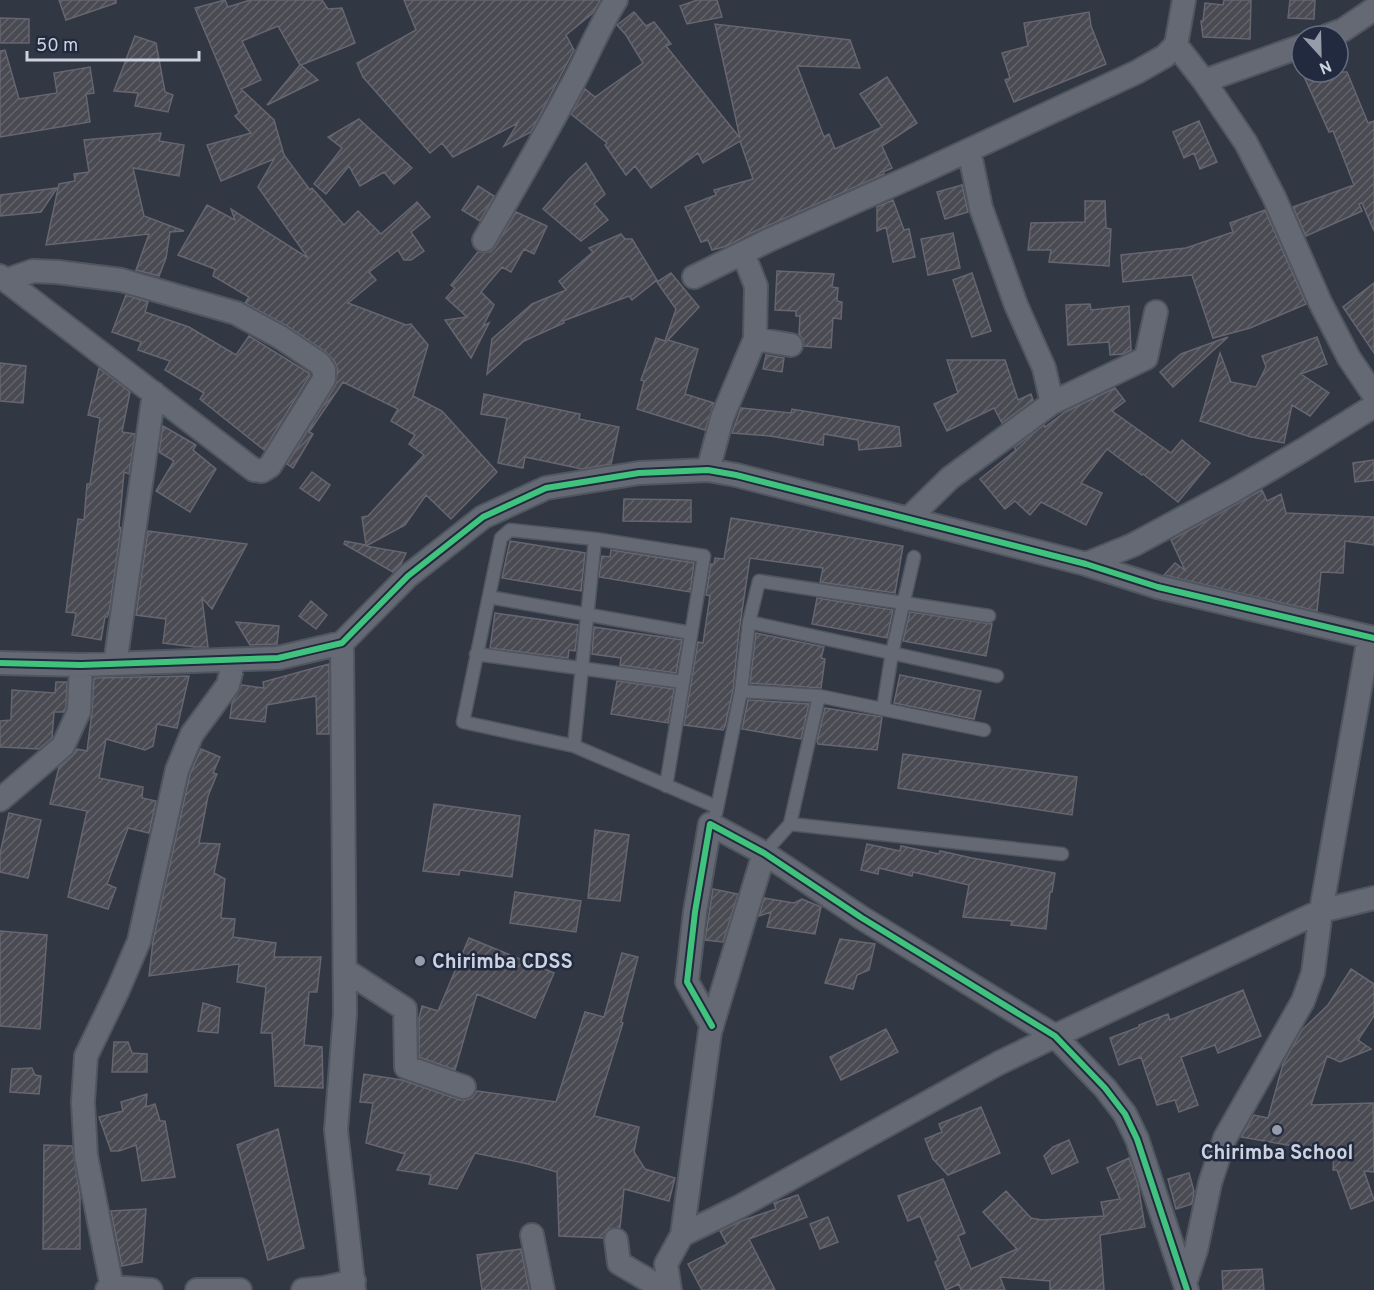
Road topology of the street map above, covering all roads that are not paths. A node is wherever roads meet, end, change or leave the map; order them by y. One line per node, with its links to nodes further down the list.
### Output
1 (616, 0): 9 (street)
2 (1184, 0): 5 (street)
3 (1374, 9): 4 (street)
4 (1350, 25)
5 (1176, 45): 7 (street); 8 (street)
6 (1290, 50): 7 (street)
7 (1204, 81): 16 (street)
8 (969, 150): 10 (street); 18 (street)
9 (484, 240)
10 (743, 253): 12 (street); 14 (street)
11 (4, 278): 17 (street); 17 (street)
12 (694, 278)
13 (1156, 312): 18 (street)
14 (755, 339): 15 (street); 20 (street)
15 (790, 345)
16 (1370, 380)
17 (154, 393): 40 (street)
18 (1052, 403): 22 (street)
19 (1374, 406): 24 (street)
20 (708, 470): 22 (street); 34 (street)
21 (1171, 507): 24 (street)
22 (908, 519): 26 (street)
23 (595, 539): 27 (lane); 29 (lane); 32 (lane)
24 (1133, 545): 26 (street)
25 (914, 557): 28 (lane)
26 (1086, 564): 33 (street)
27 (489, 597): 29 (lane); 36 (lane)
28 (905, 603): 30 (lane); 31 (lane); 35 (lane)
29 (588, 613): 32 (lane); 41 (lane)
30 (990, 616)
31 (749, 622): 35 (lane); 44 (lane)
32 (691, 633): 43 (lane)
33 (1372, 638): 56 (street)
34 (342, 643): 37 (street); 57 (street)
35 (892, 653): 42 (lane); 46 (lane)
36 (476, 654): 41 (lane); 48 (lane)
37 (234, 660): 40 (street); 66 (street)
38 (0, 663): 39 (street)
39 (81, 664): 40 (street); 50 (street)
40 (115, 664)
41 (583, 668): 43 (lane); 48 (lane)
42 (997, 676)
43 (683, 682): 49 (lane)
44 (741, 691): 45 (lane); 51 (lane)
45 (819, 696): 46 (lane); 52 (lane)
46 (883, 710): 47 (lane)
47 (984, 730)
48 (574, 746): 49 (lane)
49 (666, 786): 51 (lane)
50 (0, 800)
51 (715, 817): 53 (street); 58 (street)
52 (790, 824): 53 (lane); 54 (lane)
53 (764, 853): 58 (street); 59 (street)
54 (1062, 854)
55 (1374, 898): 56 (street)
56 (1321, 911): 59 (street); 65 (street)
57 (345, 970): 60 (street); 64 (street)
58 (712, 1026): 62 (street)
59 (1055, 1036): 62 (street); 65 (street)
60 (464, 1087)
61 (532, 1235): 71 (street)
62 (682, 1235): 73 (street)
63 (616, 1240): 72 (street)
64 (354, 1286): 70 (street)
65 (1186, 1286)
66 (109, 1288): 67 (street)
67 (151, 1290)
68 (197, 1290): 69 (street)
69 (240, 1290)
70 (303, 1290)
71 (543, 1290)
72 (664, 1290)
73 (670, 1290)

